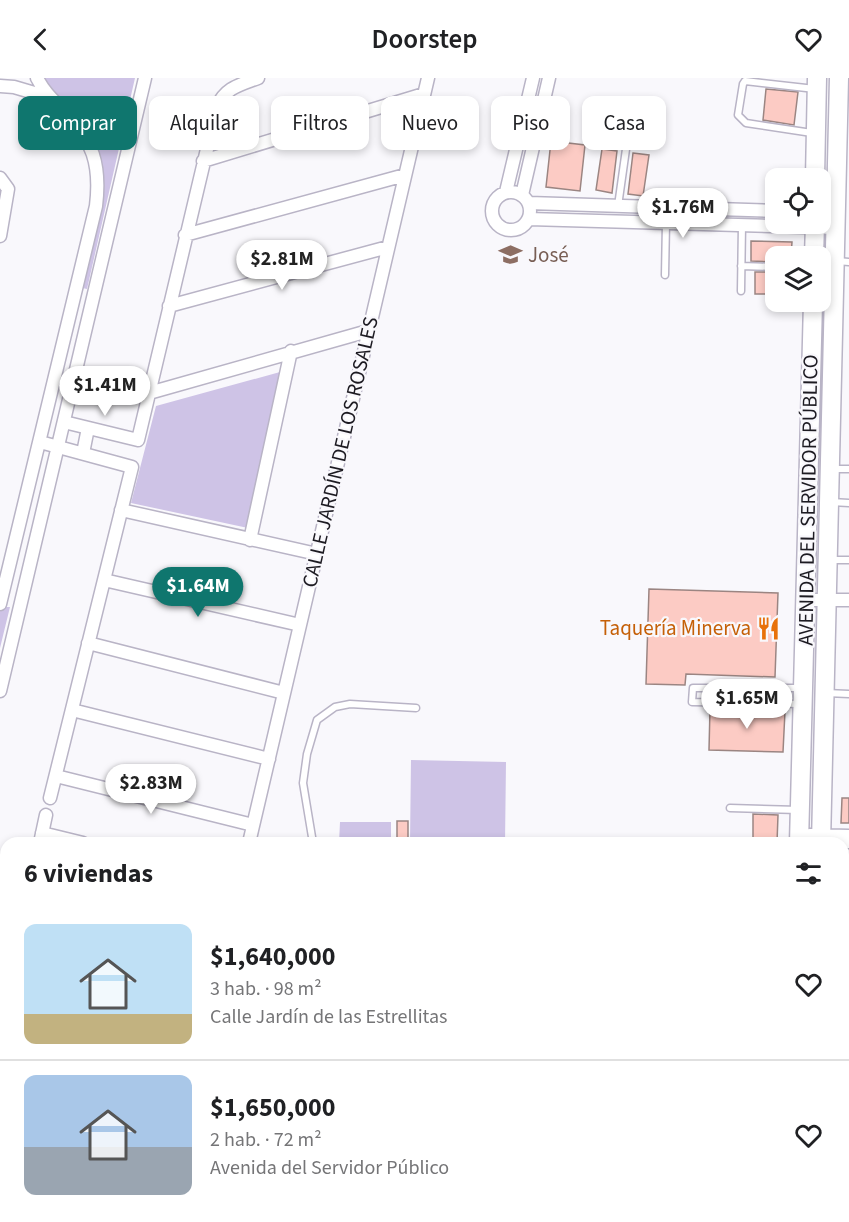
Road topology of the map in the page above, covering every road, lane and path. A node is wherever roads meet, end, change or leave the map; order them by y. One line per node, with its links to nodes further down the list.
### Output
1 (37, 78): 12 (street)
2 (146, 78): 41 (street)
3 (258, 78): 17 (street)
4 (428, 78): 10 (street, CALLE JARDÍN DE LOS ROSALES)
5 (533, 78): 22 (street)
6 (549, 78): 23 (street)
7 (839, 78): 16 (street, AVENIDA DEL SERVIDOR PÚBLICO)
8 (817, 84): 13 (street); 13 (lane)
9 (0, 86): 11 (street)
10 (424, 94): 17 (street); 19 (street, CALLE JARDÍN DE LOS ROSALES)
11 (42, 96)
12 (47, 96)
13 (816, 134): 18 (street)
14 (91, 150): 39 (street)
15 (626, 150): 24 (lane)
16 (844, 160): 21 (street, AVENIDA DEL SERVIDOR PÚBLICO)
17 (203, 161): 32 (street)
18 (815, 168)
19 (405, 175): 32 (street); 34 (street, CALLE JARDÍN DE LOS ROSALES)
20 (0, 178): 33 (street)
21 (843, 189): 25 (street, AVENIDA DEL SERVIDOR PÚBLICO)
22 (506, 192): 23 (street); 27 (street)
23 (525, 199): 24 (street); 27 (street)
24 (618, 206): 26 (street)
25 (831, 210)
26 (765, 211)
27 (529, 219): 28 (street)
28 (666, 223): 30 (street); 38 (lane)
29 (765, 224): 30 (street)
30 (741, 225): 36 (lane)
31 (831, 234): 35 (street, AVENIDA DEL SERVIDOR PÚBLICO)
32 (185, 235): 42 (street)
33 (0, 236)
34 (388, 247): 42 (street); 44 (street, CALLE JARDÍN DE LOS ROSALES)
35 (843, 261): 52 (street, AVENIDA DEL SERVIDOR PÚBLICO)
36 (741, 266): 37 (lane); 40 (lane)
37 (765, 267)
38 (665, 275)
39 (76, 290): 41 (street); 49 (street)
40 (741, 291)
41 (94, 296): 47 (street)
42 (169, 306): 46 (street)
43 (813, 312): 62 (street, AVENIDA DEL SERVIDOR PÚBLICO)
44 (368, 331): 45 (street); 57 (street, CALLE JARDÍN DE LOS ROSALES)
45 (291, 351): 46 (street); 56 (street)
46 (149, 393): 48 (street)
47 (64, 422): 48 (street); 50 (street)
48 (88, 428): 51 (street)
49 (40, 442): 50 (street); 60 (street)
50 (58, 447): 51 (street); 68 (street)
51 (82, 453): 55 (street)
52 (840, 469): 53 (street, AVENIDA DEL SERVIDOR PÚBLICO)
53 (831, 502): 54 (lane); 58 (street, AVENIDA DEL SERVIDOR PÚBLICO)
54 (849, 503)
55 (121, 510): 56 (street); 61 (street)
56 (250, 540): 57 (street)
57 (316, 554): 66 (street, CALLE JARDÍN DE LOS ROSALES)
58 (829, 560): 59 (lane); 63 (street, AVENIDA DEL SERVIDOR PÚBLICO)
59 (849, 560)
60 (3, 574): 65 (street)
61 (104, 580): 66 (street); 67 (street)
62 (805, 600): 63 (street); 72 (street, AVENIDA DEL SERVIDOR PÚBLICO)
63 (827, 600): 64 (street); 70 (street, AVENIDA DEL SERVIDOR PÚBLICO)
64 (849, 600)
65 (0, 604)
66 (300, 626): 69 (street, CALLE JARDÍN DE LOS ROSALES)
67 (88, 643): 69 (street); 74 (street)
68 (0, 691)
69 (284, 693): 75 (street, CALLE JARDÍN DE LOS ROSALES)
70 (826, 693): 71 (lane); 86 (street, AVENIDA DEL SERVIDOR PÚBLICO)
71 (849, 694)
72 (803, 696): 72 (lane); 79 (street, AVENIDA DEL SERVIDOR PÚBLICO)
73 (416, 708): 84 (lane)
74 (72, 710): 75 (street); 76 (street)
75 (269, 759): 81 (street, CALLE JARDÍN DE LOS ROSALES)
76 (56, 776): 77 (street); 81 (street)
77 (50, 798)
78 (730, 808): 79 (lane)
79 (800, 810): 85 (street, AVENIDA DEL SERVIDOR PÚBLICO)
80 (46, 815): 82 (street)
81 (253, 825): 83 (street, CALLE JARDÍN DE LOS ROSALES)
82 (41, 837)
83 (250, 837)
84 (312, 837)
85 (799, 837)
86 (822, 837)

